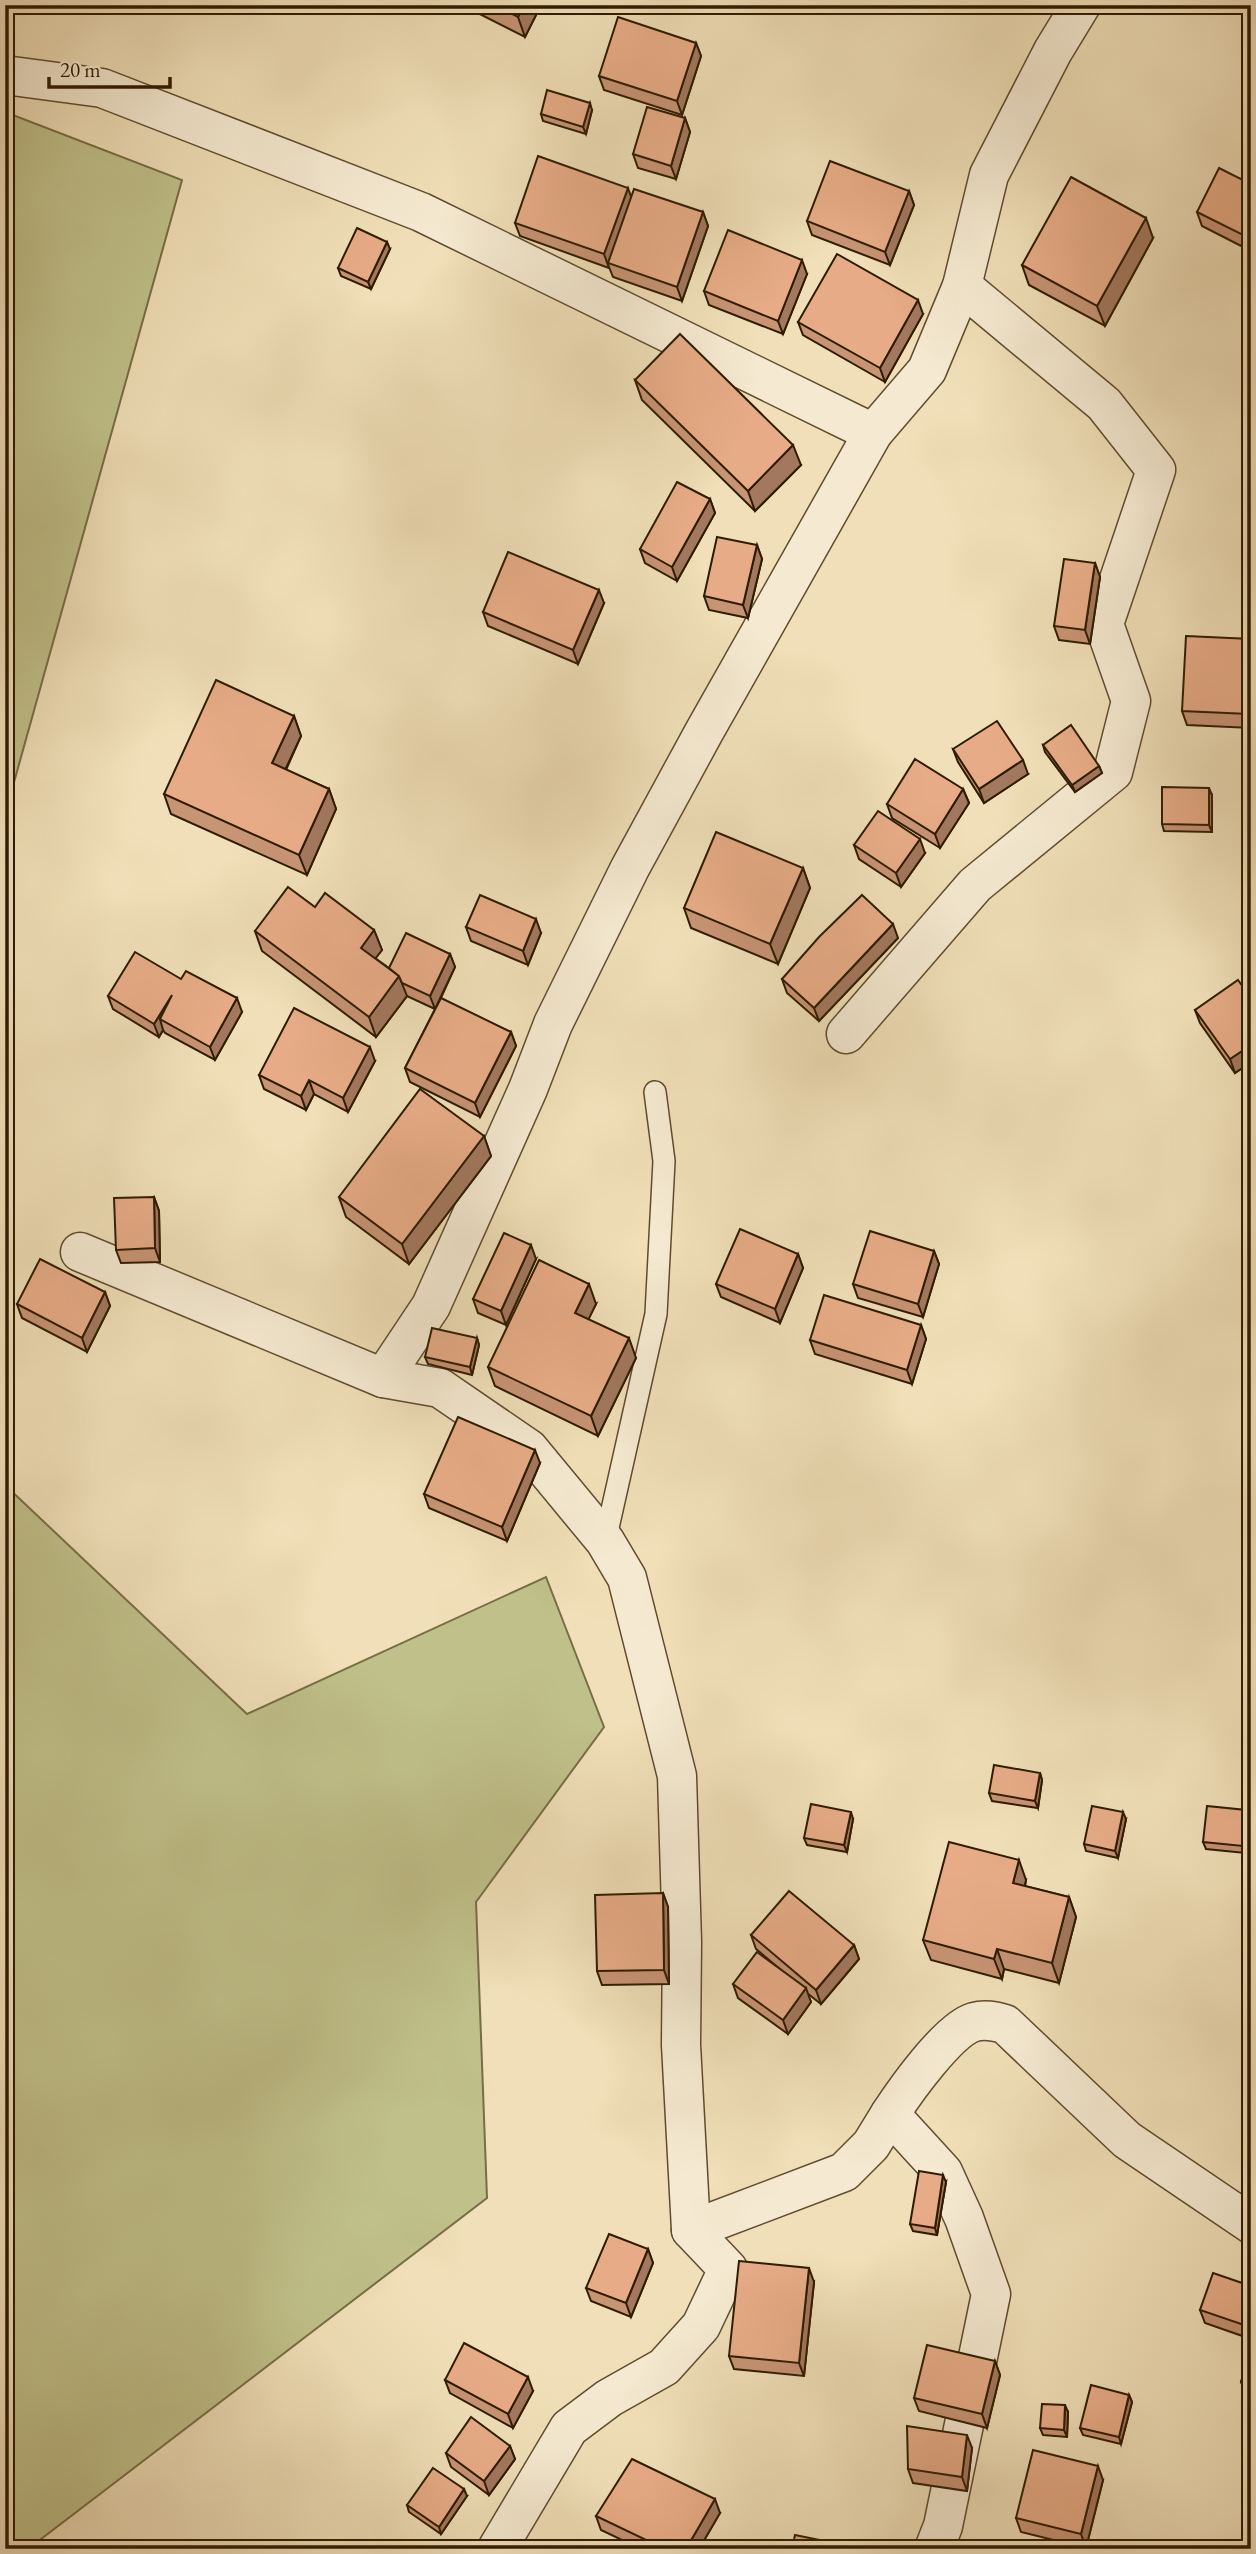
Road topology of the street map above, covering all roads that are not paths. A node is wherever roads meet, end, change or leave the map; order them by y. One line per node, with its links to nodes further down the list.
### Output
1 (1082, 5): 3 (street)
2 (5, 75): 4 (street)
3 (962, 286): 4 (street); 5 (street)
4 (873, 433): 8 (street)
5 (846, 1034)
6 (655, 1092): 9 (lane)
7 (80, 1252): 8 (street)
8 (383, 1378): 9 (street)
9 (605, 1541): 12 (street)
10 (890, 2114): 11 (street); 12 (street); 14 (street)
11 (1251, 2224)
12 (691, 2230): 13 (street)
13 (496, 2549)
14 (934, 2549)

